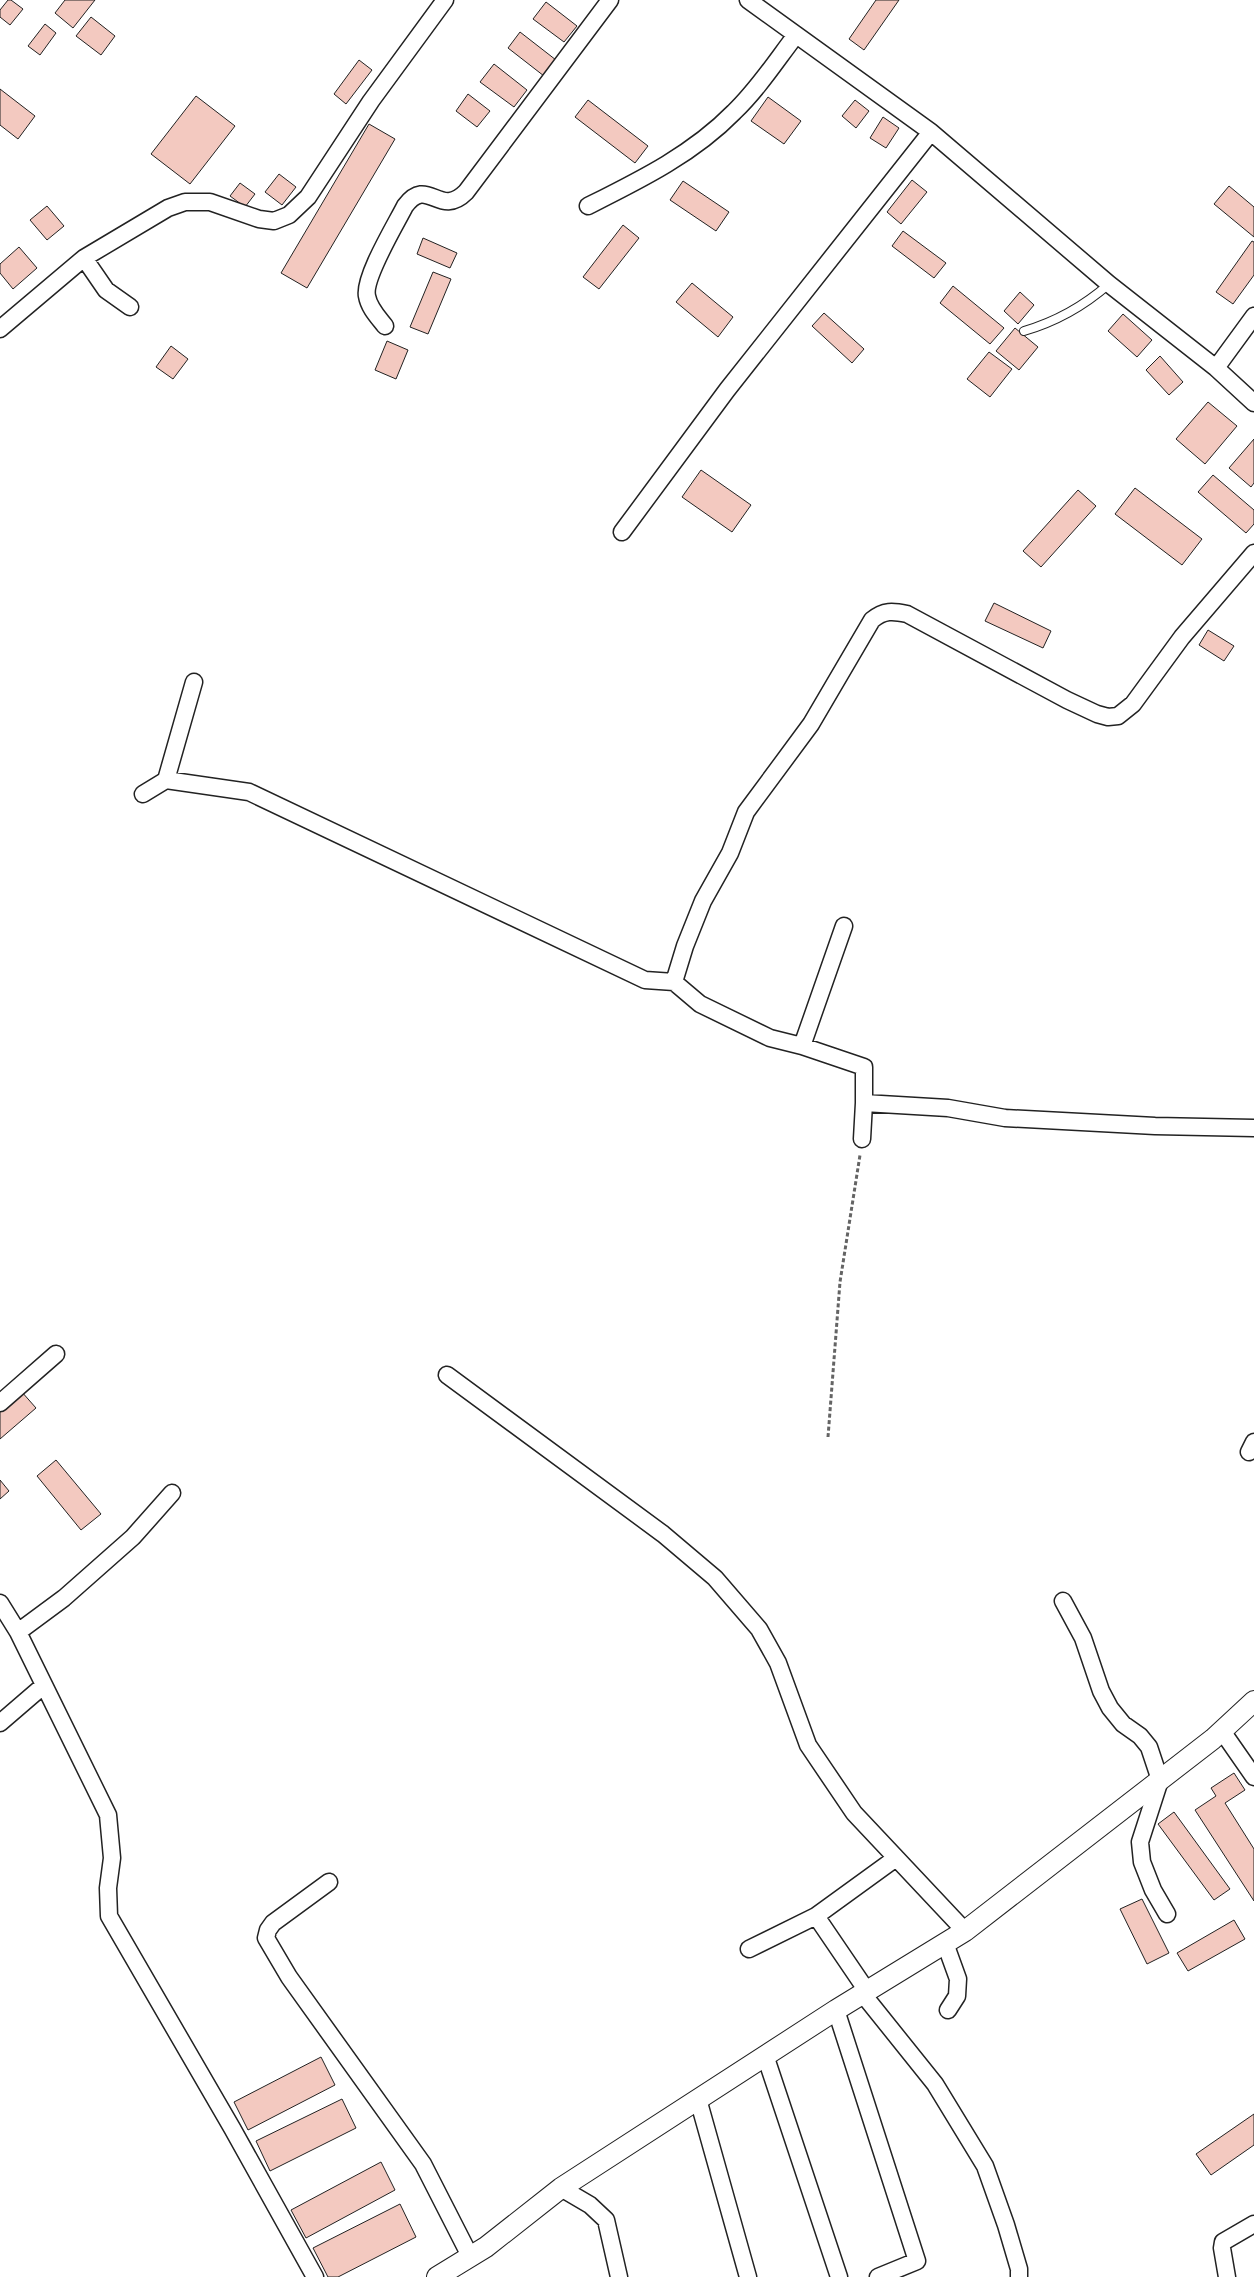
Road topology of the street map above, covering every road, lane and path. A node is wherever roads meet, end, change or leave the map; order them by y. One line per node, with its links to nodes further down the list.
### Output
1 (444, 0): 7 (street)
2 (610, 0): 11 (street)
3 (748, 0): 4 (street)
4 (796, 34): 5 (street); 6 (street)
5 (931, 132): 8 (street); 16 (street)
6 (588, 206)
7 (84, 258): 9 (street); 12 (street)
8 (1109, 284): 13 (lane); 14 (street)
9 (130, 307)
10 (1254, 316): 14 (street)
11 (385, 326)
12 (0, 329)
13 (1024, 331)
14 (1216, 368): 15 (street)
15 (1254, 403)
16 (622, 532)
17 (1254, 553): 22 (street)
18 (194, 682): 19 (street)
19 (166, 780): 20 (street); 22 (street)
20 (143, 794)
21 (844, 926): 23 (street)
22 (674, 982): 23 (street)
23 (802, 1046): 24 (street)
24 (864, 1103): 25 (street); 26 (street)
25 (1254, 1128)
26 (862, 1139): 30 (path)
27 (56, 1354): 29 (street)
28 (447, 1375): 41 (street)
29 (0, 1403)
30 (828, 1438)
31 (172, 1494): 34 (street)
32 (1063, 1601): 40 (street)
33 (0, 1603): 34 (street)
34 (18, 1632): 35 (street)
35 (43, 1686): 37 (street); 57 (street)
36 (1254, 1701): 38 (street)
37 (0, 1723)
38 (1222, 1731): 39 (street); 40 (street)
39 (1254, 1777)
40 (1160, 1780): 43 (street); 45 (street)
41 (896, 1858): 44 (street); 45 (street)
42 (329, 1882): 55 (street)
43 (1167, 1914)
44 (816, 1916): 47 (street); 48 (street)
45 (965, 1932): 46 (street)
46 (945, 1943): 48 (street); 50 (street)
47 (750, 1949)
48 (865, 1992): 49 (street); 62 (street)
49 (836, 2010): 51 (street); 61 (street)
50 (948, 2010)
51 (765, 2056): 52 (street); 60 (street)
52 (698, 2099): 53 (street); 59 (street)
53 (561, 2188): 55 (street); 58 (street)
54 (1254, 2224): 63 (street)
55 (470, 2256): 56 (street)
56 (439, 2276)
57 (315, 2277)
58 (619, 2277)
59 (748, 2277)
60 (839, 2277)
61 (878, 2277)
62 (1019, 2277)
63 (1228, 2277)

